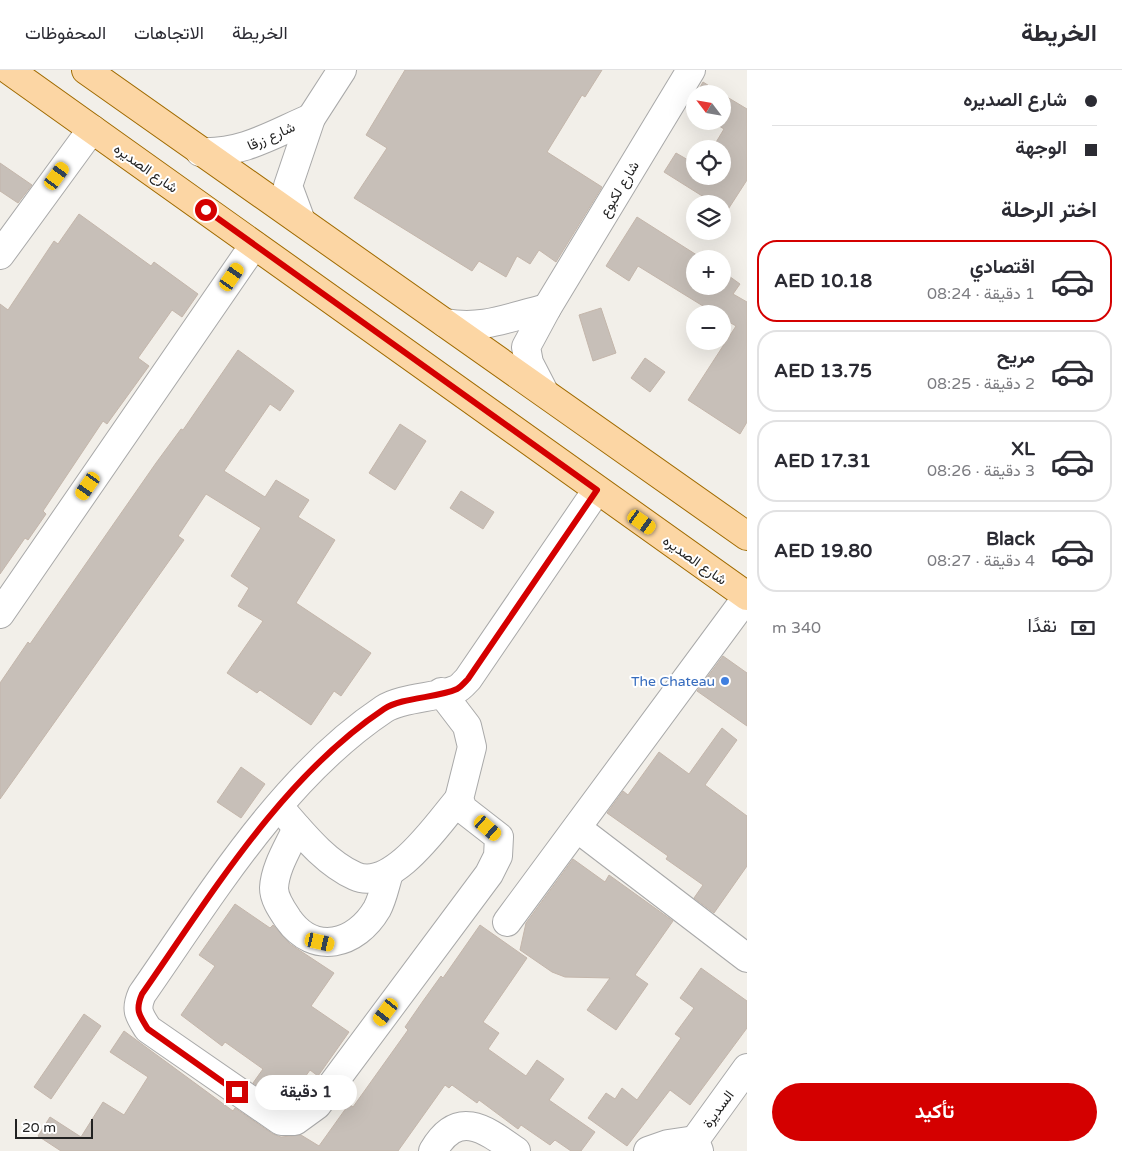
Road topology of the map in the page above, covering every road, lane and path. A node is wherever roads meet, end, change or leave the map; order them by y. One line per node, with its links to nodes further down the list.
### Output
1 (9, 70): 6 (main road, شارع الصديره)
2 (86, 70): 7 (main road)
3 (342, 70): 5 (street, شارع زرقا)
4 (690, 70): 11 (street, شارع لكبوع)
5 (311, 118): 7 (street, شارع زرقا); 8 (street, شارع زرقا)
6 (92, 129): 9 (main road, شارع الصديره); 10 (street)
7 (200, 152): 8 (main road)
8 (301, 221): 12 (main road)
9 (254, 245): 14 (main road, شارع الصديره); 17 (street)
10 (0, 255)
11 (547, 308): 12 (street); 13 (street, شارع لكبوع)
12 (445, 323): 13 (main road)
13 (544, 392): 15 (main road)
14 (597, 490): 16 (main road, شارع الصديره); 18 (street)
15 (747, 536)
16 (747, 597): 22 (street)
17 (0, 614)
18 (441, 692): 19 (street); 20 (street)
19 (459, 799): 20 (street); 23 (street)
20 (279, 807): 21 (street)
21 (297, 828): 23 (street); 23 (street)
22 (577, 828): 24 (street); 25 (street)
23 (389, 873)
24 (507, 922)
25 (747, 958)
26 (747, 1068): 27 (street, السديرة)
27 (697, 1146): 30 (street)
28 (433, 1151): 29 (street)
29 (516, 1151)
30 (648, 1151)

